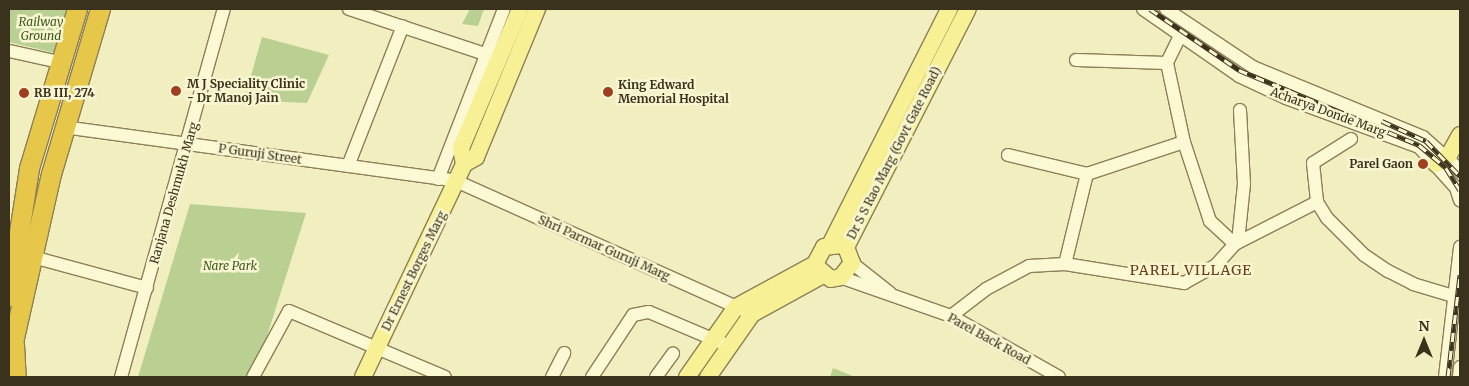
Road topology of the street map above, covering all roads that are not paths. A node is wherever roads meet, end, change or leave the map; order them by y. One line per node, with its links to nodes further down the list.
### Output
1 (77, 9): 18 (highway)
2 (100, 9): 23 (highway)
3 (224, 9): 27 (street, Ranjana Deshmukh Marg)
4 (349, 9): 13 (street)
5 (504, 9): 16 (street)
6 (520, 9): 16 (main road, Dr Ernest Borges Marg)
7 (537, 9): 16 (main road, Dr Ernest Borges Marg)
8 (949, 9): 39 (main road)
9 (968, 9): 39 (main road, Dr S S Rao Marg (Govt Gate Road))
10 (1143, 9): 12 (street, Acharya Donde Marg)
11 (1166, 9): 20 (street, Acharya Donde Marg)
12 (1158, 13): 14 (street, Acharya Donde Marg)
13 (402, 26): 16 (street); 30 (street)
14 (1180, 36): 19 (street); 22 (street, Acharya Donde Marg)
15 (9, 51): 18 (street)
16 (499, 59): 33 (street); 34 (main road, Dr Ernest Borges Marg)
17 (1076, 60): 19 (street)
18 (59, 62): 46 (highway)
19 (1167, 63): 26 (street)
20 (1351, 104): 22 (street); 29 (street, Acharya Donde Marg)
21 (1240, 110): 37 (street)
22 (1345, 118): 29 (street, Acharya Donde Marg)
23 (64, 127): 27 (street, P Guruji Street); 40 (highway)
24 (1460, 135): 29 (main road)
25 (1351, 139): 36 (street)
26 (1184, 142): 32 (street); 37 (street)
27 (188, 144): 30 (street, P Guruji Street); 44 (street, Ranjana Deshmukh Marg)
28 (1008, 155): 32 (street)
29 (1442, 164): 31 (street, Acharya Donde Marg); 35 (street, Acharya Donde Marg)
30 (348, 166): 33 (street, P Guruji Street)
31 (1460, 171)
32 (1086, 174): 41 (street)
33 (438, 179): 34 (street, P Guruji Street)
34 (456, 181): 48 (street, Shri Parmar Guruji Marg); 54 (main road, Dr Ernest Borges Marg)
35 (1459, 192)
36 (1317, 202): 37 (street); 47 (street)
37 (1237, 243): 41 (street)
38 (1460, 247): 47 (street)
39 (843, 251): 42 (main road); 43 (main road, Dr S S Rao Marg (Govt Gate Road)); 45 (street, Parel Back Road)
40 (33, 257): 44 (street); 51 (highway)
41 (1066, 264): 50 (street)
42 (819, 270): 43 (main road); 48 (main road); 49 (main road)
43 (840, 278): 45 (street, Parel Back Road)
44 (147, 288): 61 (street, Ranjana Deshmukh Marg)
45 (890, 293): 50 (street, Parel Back Road)
46 (9, 296)
47 (1457, 297): 70 (street)
48 (736, 307): 49 (street, Shri Parmar Guruji Marg); 52 (main road)
49 (752, 314): 53 (main road)
50 (952, 316): 69 (street, Parel Back Road)
51 (12, 338): 57 (highway); 60 (highway)
52 (714, 338): 53 (street); 59 (street); 67 (main road)
53 (729, 346): 68 (main road)
54 (377, 348): 62 (street); 63 (main road, Dr Ernest Borges Marg); 64 (street)
55 (564, 353): 65 (street)
56 (673, 354): 66 (street)
57 (9, 360)
58 (1460, 367): 71 (street)
59 (595, 376)
60 (16, 377)
61 (121, 377)
62 (253, 377)
63 (363, 377)
64 (446, 377)
65 (552, 377)
66 (656, 377)
67 (687, 377)
68 (708, 377)
69 (1059, 377)
70 (1445, 377)
71 (1459, 377)

